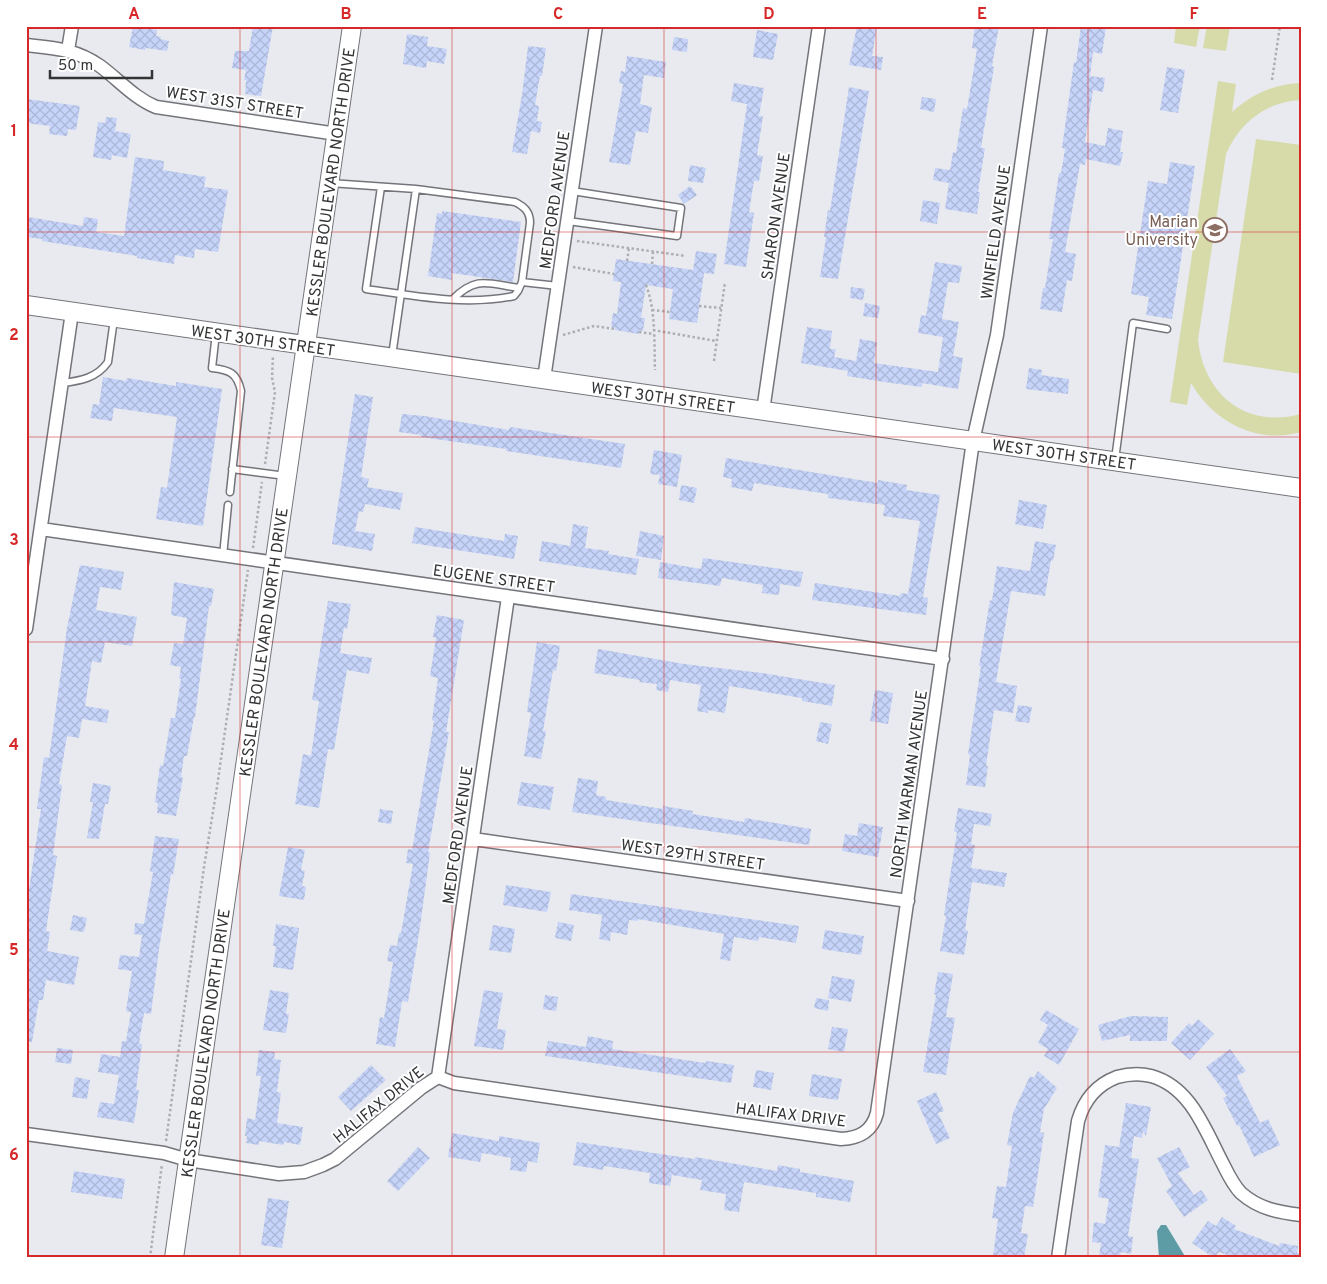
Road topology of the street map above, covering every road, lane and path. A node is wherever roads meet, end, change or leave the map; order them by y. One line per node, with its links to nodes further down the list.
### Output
1 (72, 26): 8 (street)
2 (352, 26): 10 (main road, KESSLER BOULEVARD NORTH DRIVE)
3 (596, 26): 14 (street, MEDFORD AVENUE)
4 (819, 26): 52 (street, SHARON AVENUE)
5 (1041, 26): 53 (street, WINFIELD AVENUE)
6 (1280, 26): 9 (path)
7 (26, 45): 8 (street, WEST 31ST STREET)
8 (68, 50): 10 (street, WEST 31ST STREET)
9 (1272, 80)
10 (337, 134): 11 (main road, KESSLER BOULEVARD NORTH DRIVE)
11 (330, 183): 12 (lane); 46 (main road, KESSLER BOULEVARD NORTH DRIVE)
12 (382, 186): 13 (lane); 28 (lane)
13 (416, 188): 25 (lane); 28 (lane)
14 (572, 191): 15 (street, MEDFORD AVENUE); 15 (lane)
15 (568, 221): 27 (street, MEDFORD AVENUE)
16 (577, 241): 17 (path)
17 (629, 248): 18 (path); 20 (path)
18 (653, 252): 19 (path); 21 (path)
19 (686, 256)
20 (627, 261)
21 (652, 264)
22 (573, 267): 23 (path)
23 (614, 274)
24 (725, 282): 32 (path)
25 (521, 285): 27 (lane); 29 (lane); 29 (lane)
26 (646, 285): 33 (path)
27 (558, 286): 50 (street, MEDFORD AVENUE)
28 (401, 294): 29 (lane); 47 (lane)
29 (453, 299)
30 (26, 305): 34 (main road, WEST 30TH STREET)
31 (699, 306): 32 (path)
32 (721, 308): 44 (path)
33 (652, 310): 35 (path); 39 (path)
34 (72, 312): 36 (main road, WEST 30TH STREET); 51 (street)
35 (670, 312)
36 (114, 318): 41 (main road, WEST 30TH STREET); 51 (lane)
37 (615, 329): 43 (path)
38 (1168, 329): 54 (lane)
39 (653, 330): 42 (path); 44 (path)
40 (639, 332): 42 (path)
41 (216, 333): 45 (main road, WEST 30TH STREET); 55 (lane)
42 (654, 334): 49 (path)
43 (562, 336)
44 (716, 341): 48 (path)
45 (275, 342): 46 (main road, WEST 30TH STREET); 56 (path)
46 (306, 346): 47 (main road, WEST 30TH STREET); 57 (main road, KESSLER BOULEVARD NORTH DRIVE)
47 (392, 358): 50 (main road, WEST 30TH STREET)
48 (714, 361)
49 (655, 370)
50 (544, 380): 52 (main road, WEST 30TH STREET)
51 (62, 383): 61 (street)
52 (763, 411): 53 (main road, WEST 30TH STREET)
53 (974, 441): 54 (main road, WEST 30TH STREET); 67 (street, NORTH WARMAN AVENUE)
54 (1114, 462): 58 (main road, WEST 30TH STREET)
55 (232, 469): 56 (lane); 59 (lane)
56 (263, 473): 57 (lane); 63 (path)
57 (288, 476): 64 (main road, KESSLER BOULEVARD NORTH DRIVE)
58 (1301, 488)
59 (230, 492)
60 (228, 505): 62 (lane)
61 (41, 529): 62 (street, EUGENE STREET); 66 (street)
62 (223, 556): 63 (street, EUGENE STREET)
63 (251, 560): 64 (street, EUGENE STREET); 73 (path)
64 (275, 563): 65 (street, EUGENE STREET); 74 (main road, KESSLER BOULEVARD NORTH DRIVE)
65 (508, 597): 67 (street, EUGENE STREET); 68 (street, MEDFORD AVENUE)
66 (26, 629)
67 (943, 659): 69 (street, NORTH WARMAN AVENUE)
68 (473, 839): 69 (street, WEST 29TH STREET); 70 (street, MEDFORD AVENUE)
69 (908, 901): 71 (street, NORTH WARMAN AVENUE)
70 (438, 1077): 71 (street, HALIFAX DRIVE); 74 (street, HALIFAX DRIVE)
71 (868, 1129)
72 (26, 1134): 73 (street, HALIFAX DRIVE)
73 (164, 1153): 74 (street, HALIFAX DRIVE); 76 (path)
74 (188, 1160): 77 (main road, KESSLER BOULEVARD NORTH DRIVE)
75 (1301, 1215): 78 (street)
76 (150, 1258)
77 (174, 1258)
78 (1058, 1258)

